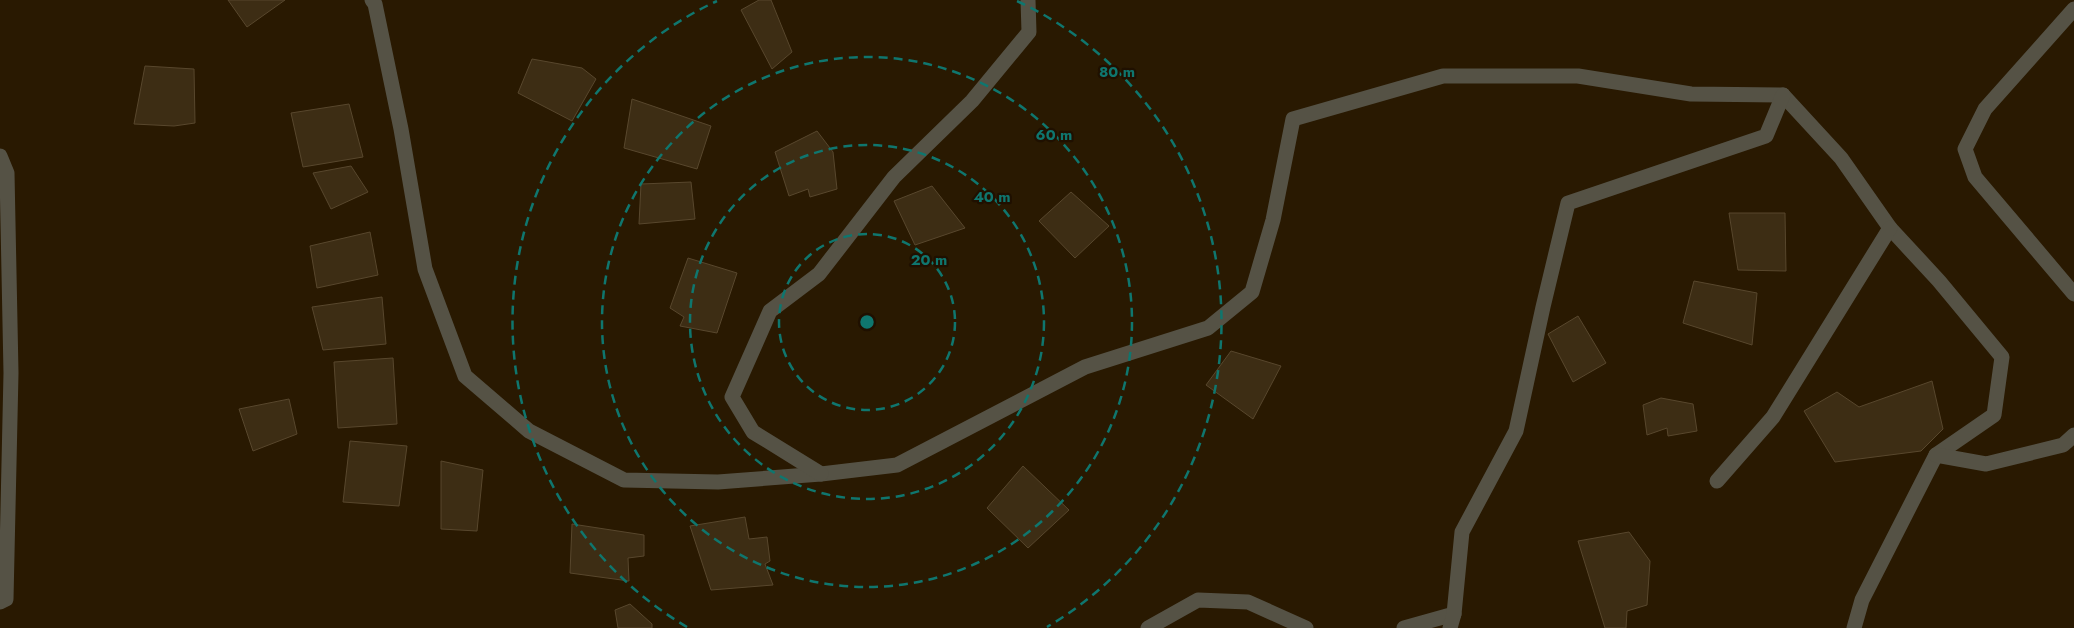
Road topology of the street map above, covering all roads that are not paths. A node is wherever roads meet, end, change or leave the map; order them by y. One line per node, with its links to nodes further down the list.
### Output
1 (372, 0): 10 (street)
2 (1028, 0): 10 (street)
3 (2074, 9): 7 (street)
4 (1783, 95): 6 (street); 10 (street); 13 (street)
5 (0, 156): 12 (street)
6 (1890, 228): 9 (street); 11 (street)
7 (2074, 294)
8 (2074, 435): 9 (street)
9 (1936, 455): 17 (street)
10 (821, 474)
11 (1717, 481)
12 (0, 602)
13 (1452, 621): 16 (street)
14 (1148, 628): 15 (street)
15 (1306, 628)
16 (1404, 628)
17 (1854, 628)

